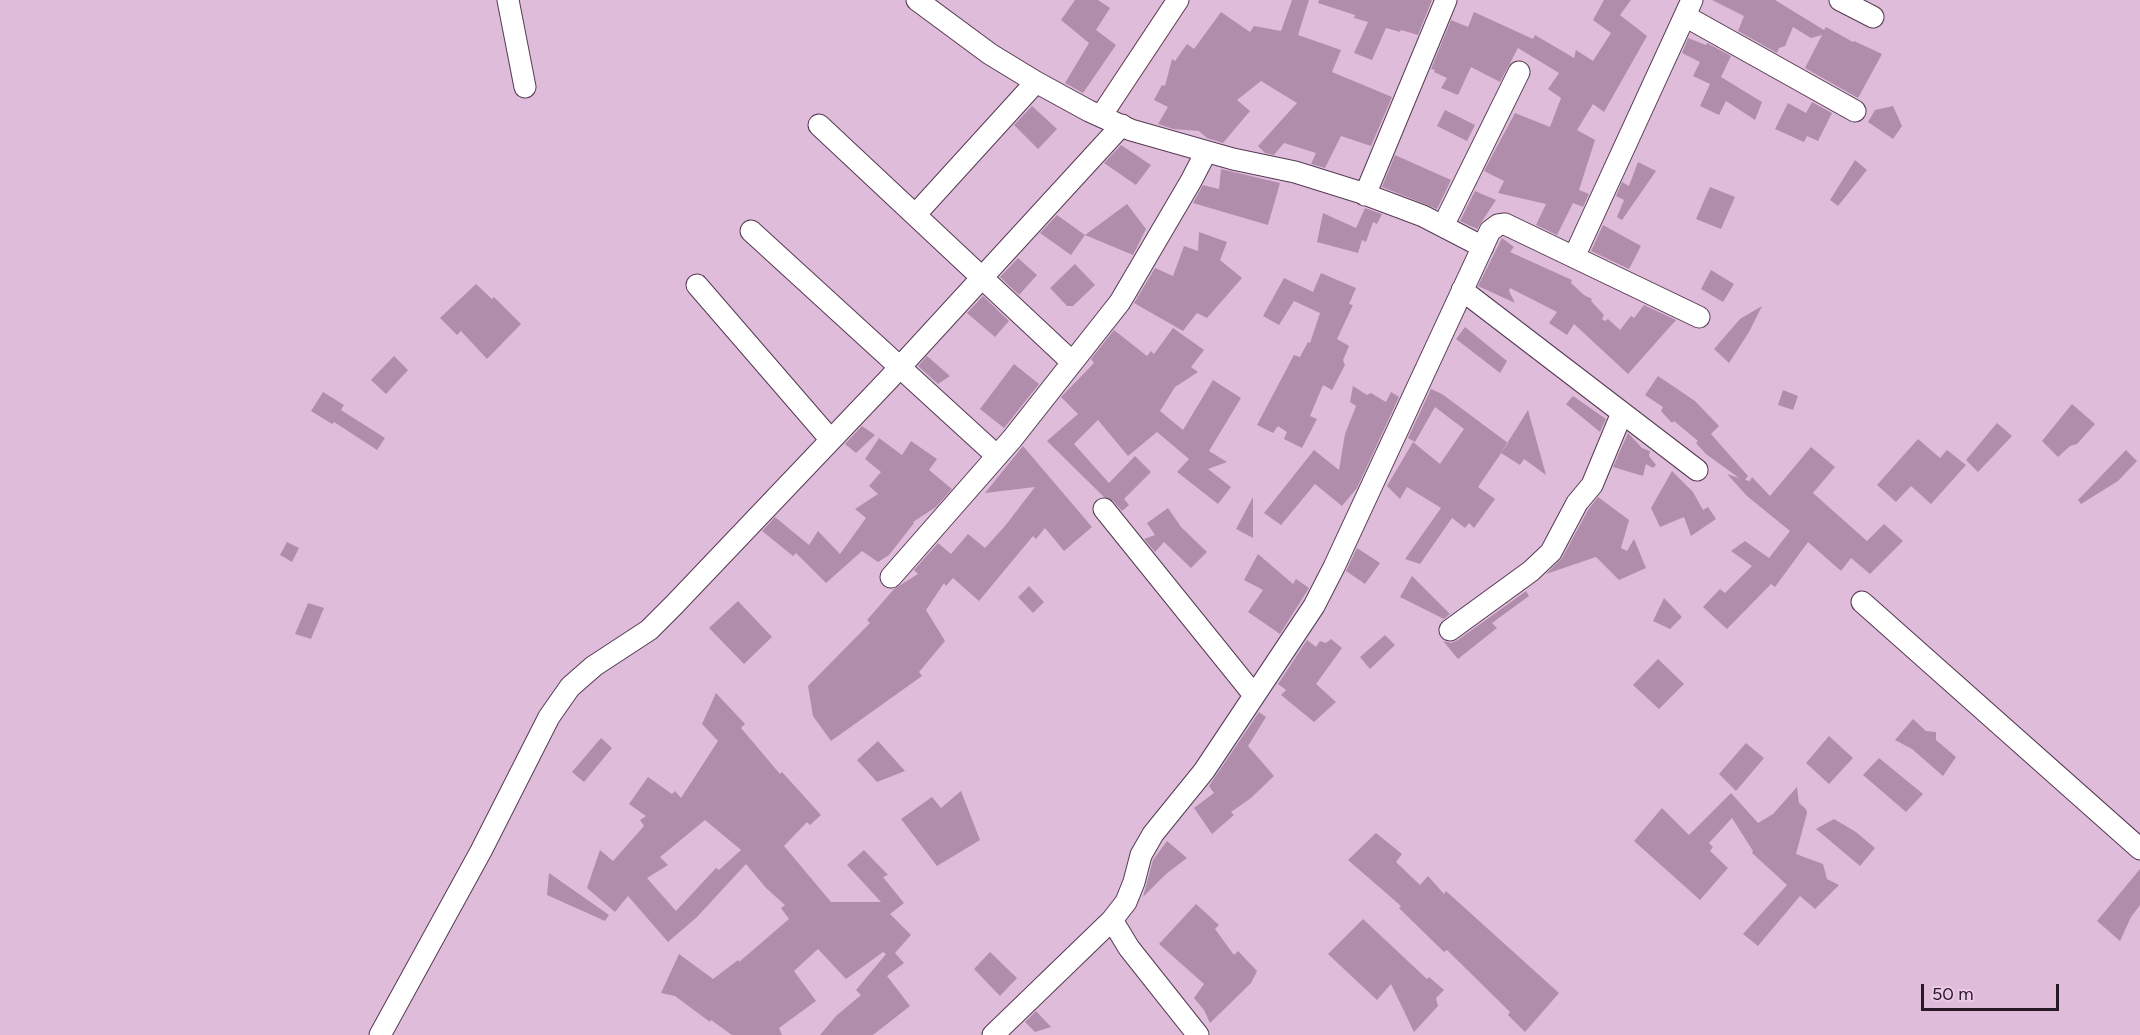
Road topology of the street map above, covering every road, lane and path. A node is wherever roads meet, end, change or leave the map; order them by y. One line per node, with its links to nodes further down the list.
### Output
1 (508, 0): 10 (street)
2 (917, 0): 9 (street)
3 (1178, 0): 12 (street)
4 (1446, 0): 16 (street)
5 (1839, 0): 7 (street)
6 (1688, 8): 11 (street); 21 (street)
7 (1873, 17)
8 (1519, 72): 18 (street)
9 (1036, 82): 12 (street); 17 (street)
10 (525, 87)
11 (1855, 111)
12 (1101, 116): 14 (street)
13 (819, 125): 17 (street)
14 (1122, 125): 15 (street); 22 (street)
15 (1206, 152): 16 (street); 26 (street)
16 (1365, 195): 18 (street)
17 (915, 215): 22 (street)
18 (1443, 226): 20 (street)
19 (751, 231): 27 (street)
20 (1483, 247): 21 (street); 24 (street)
21 (1574, 257): 25 (street)
22 (982, 278): 26 (street); 27 (street)
23 (697, 285): 29 (street)
24 (1462, 290): 28 (street); 36 (street)
25 (1699, 317)
26 (1072, 362): 30 (street)
27 (900, 367): 29 (street); 30 (street)
28 (1622, 413): 31 (street); 35 (street)
29 (831, 440): 39 (street)
30 (997, 456): 33 (street)
31 (1697, 470)
32 (1104, 509): 36 (street)
33 (891, 577)
34 (1862, 602): 37 (street)
35 (1450, 630)
36 (1254, 695): 38 (street)
37 (2140, 849)
38 (1112, 920): 40 (street); 41 (street)
39 (380, 1035)
40 (993, 1035)
41 (1198, 1035)

